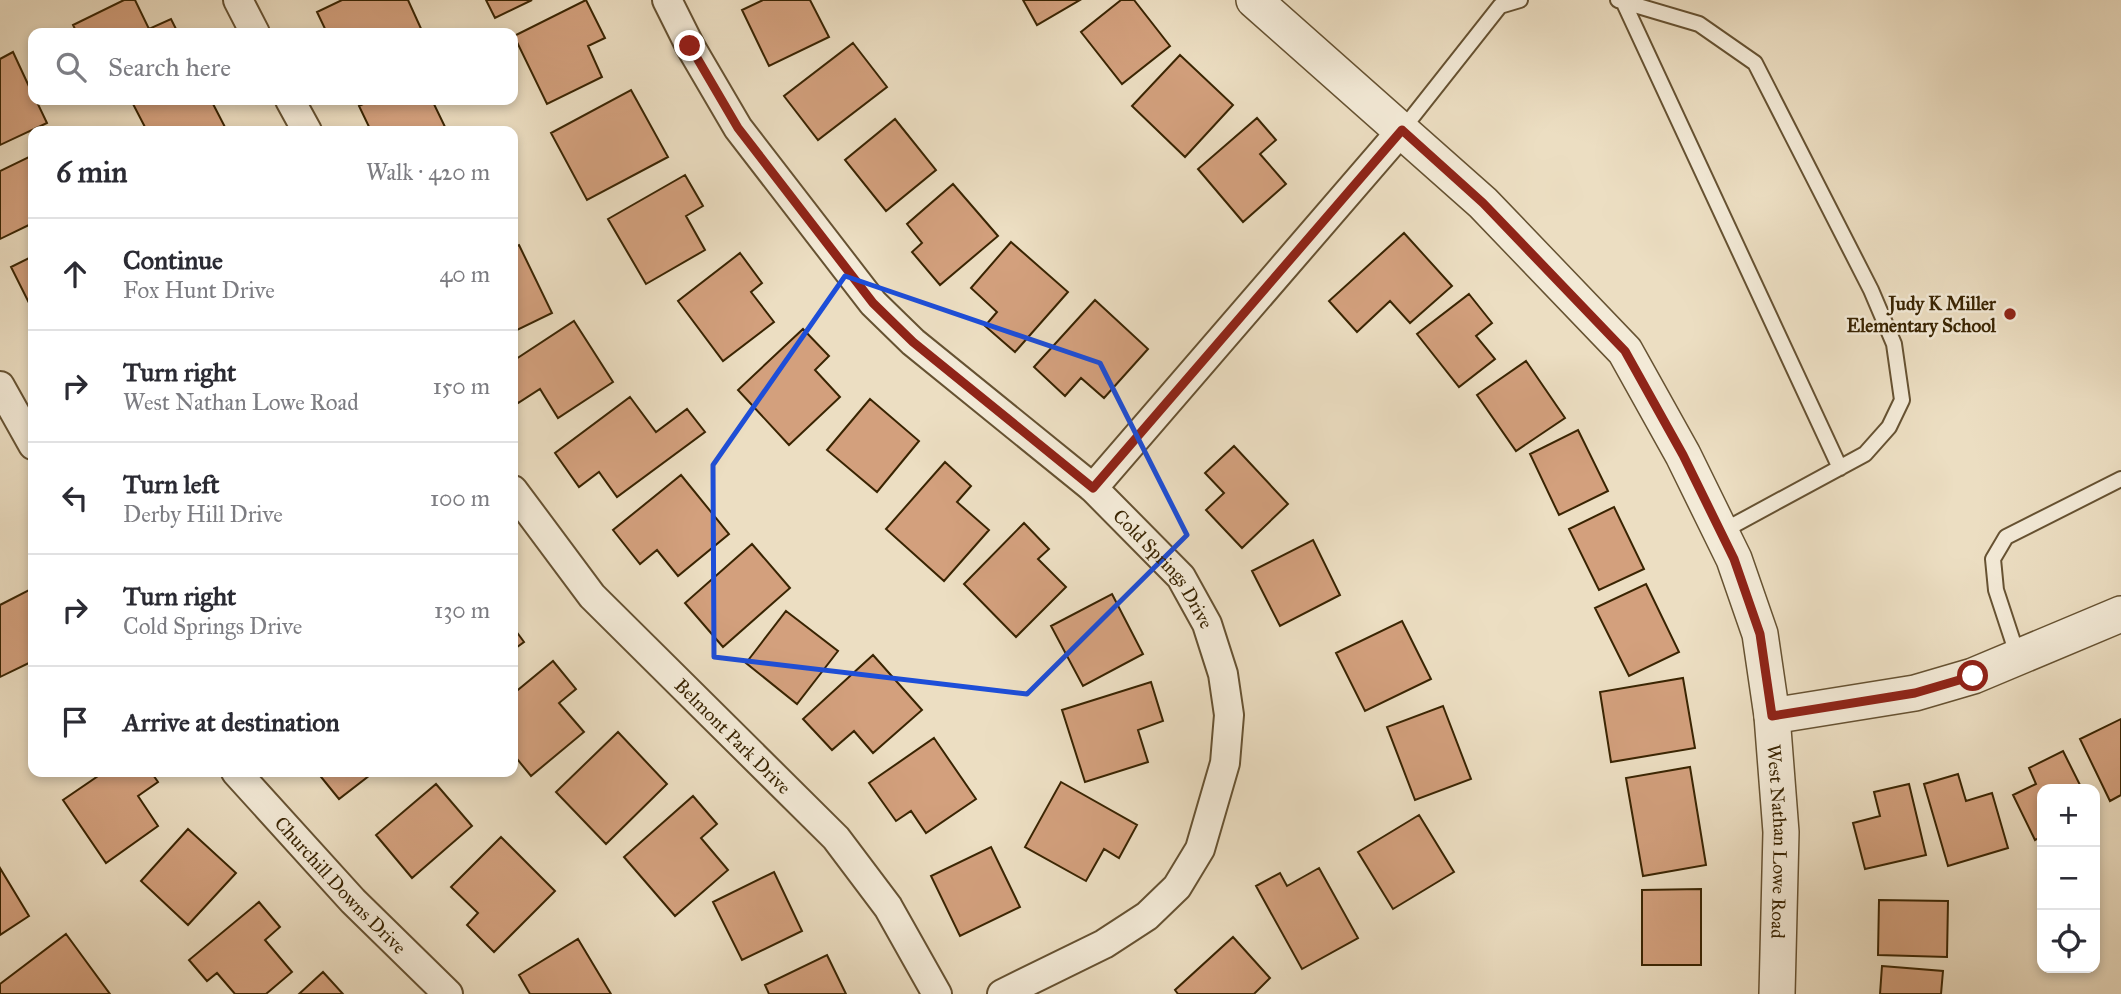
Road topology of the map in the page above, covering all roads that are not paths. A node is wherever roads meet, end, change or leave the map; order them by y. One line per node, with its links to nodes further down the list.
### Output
1 (238, 0): 6 (street)
2 (667, 0): 14 (street, Cold Springs Drive)
3 (1254, 0): 9 (street, West Nathan Lowe Road)
4 (1520, 0): 9 (lane)
5 (1620, 1): 12 (lane); 12 (lane)
6 (252, 28)
7 (293, 105): 8 (street)
8 (304, 126)
9 (1402, 130): 14 (street); 16 (street, West Nathan Lowe Road)
10 (0, 386): 11 (street)
11 (28, 436)
12 (1840, 467): 16 (lane)
13 (2121, 479): 18 (lane)
14 (1093, 488): 23 (street, Cold Springs Drive)
15 (518, 497): 22 (street, Belmont Park Drive)
16 (1721, 532): 19 (street, West Nathan Lowe Road)
17 (2121, 614): 18 (street)
18 (2018, 657): 19 (street)
19 (1772, 716): 24 (street, West Nathan Lowe Road)
20 (241, 777): 21 (street, Churchill Downs Drive)
21 (449, 994)
22 (937, 994)
23 (1002, 994)
24 (1777, 994)

